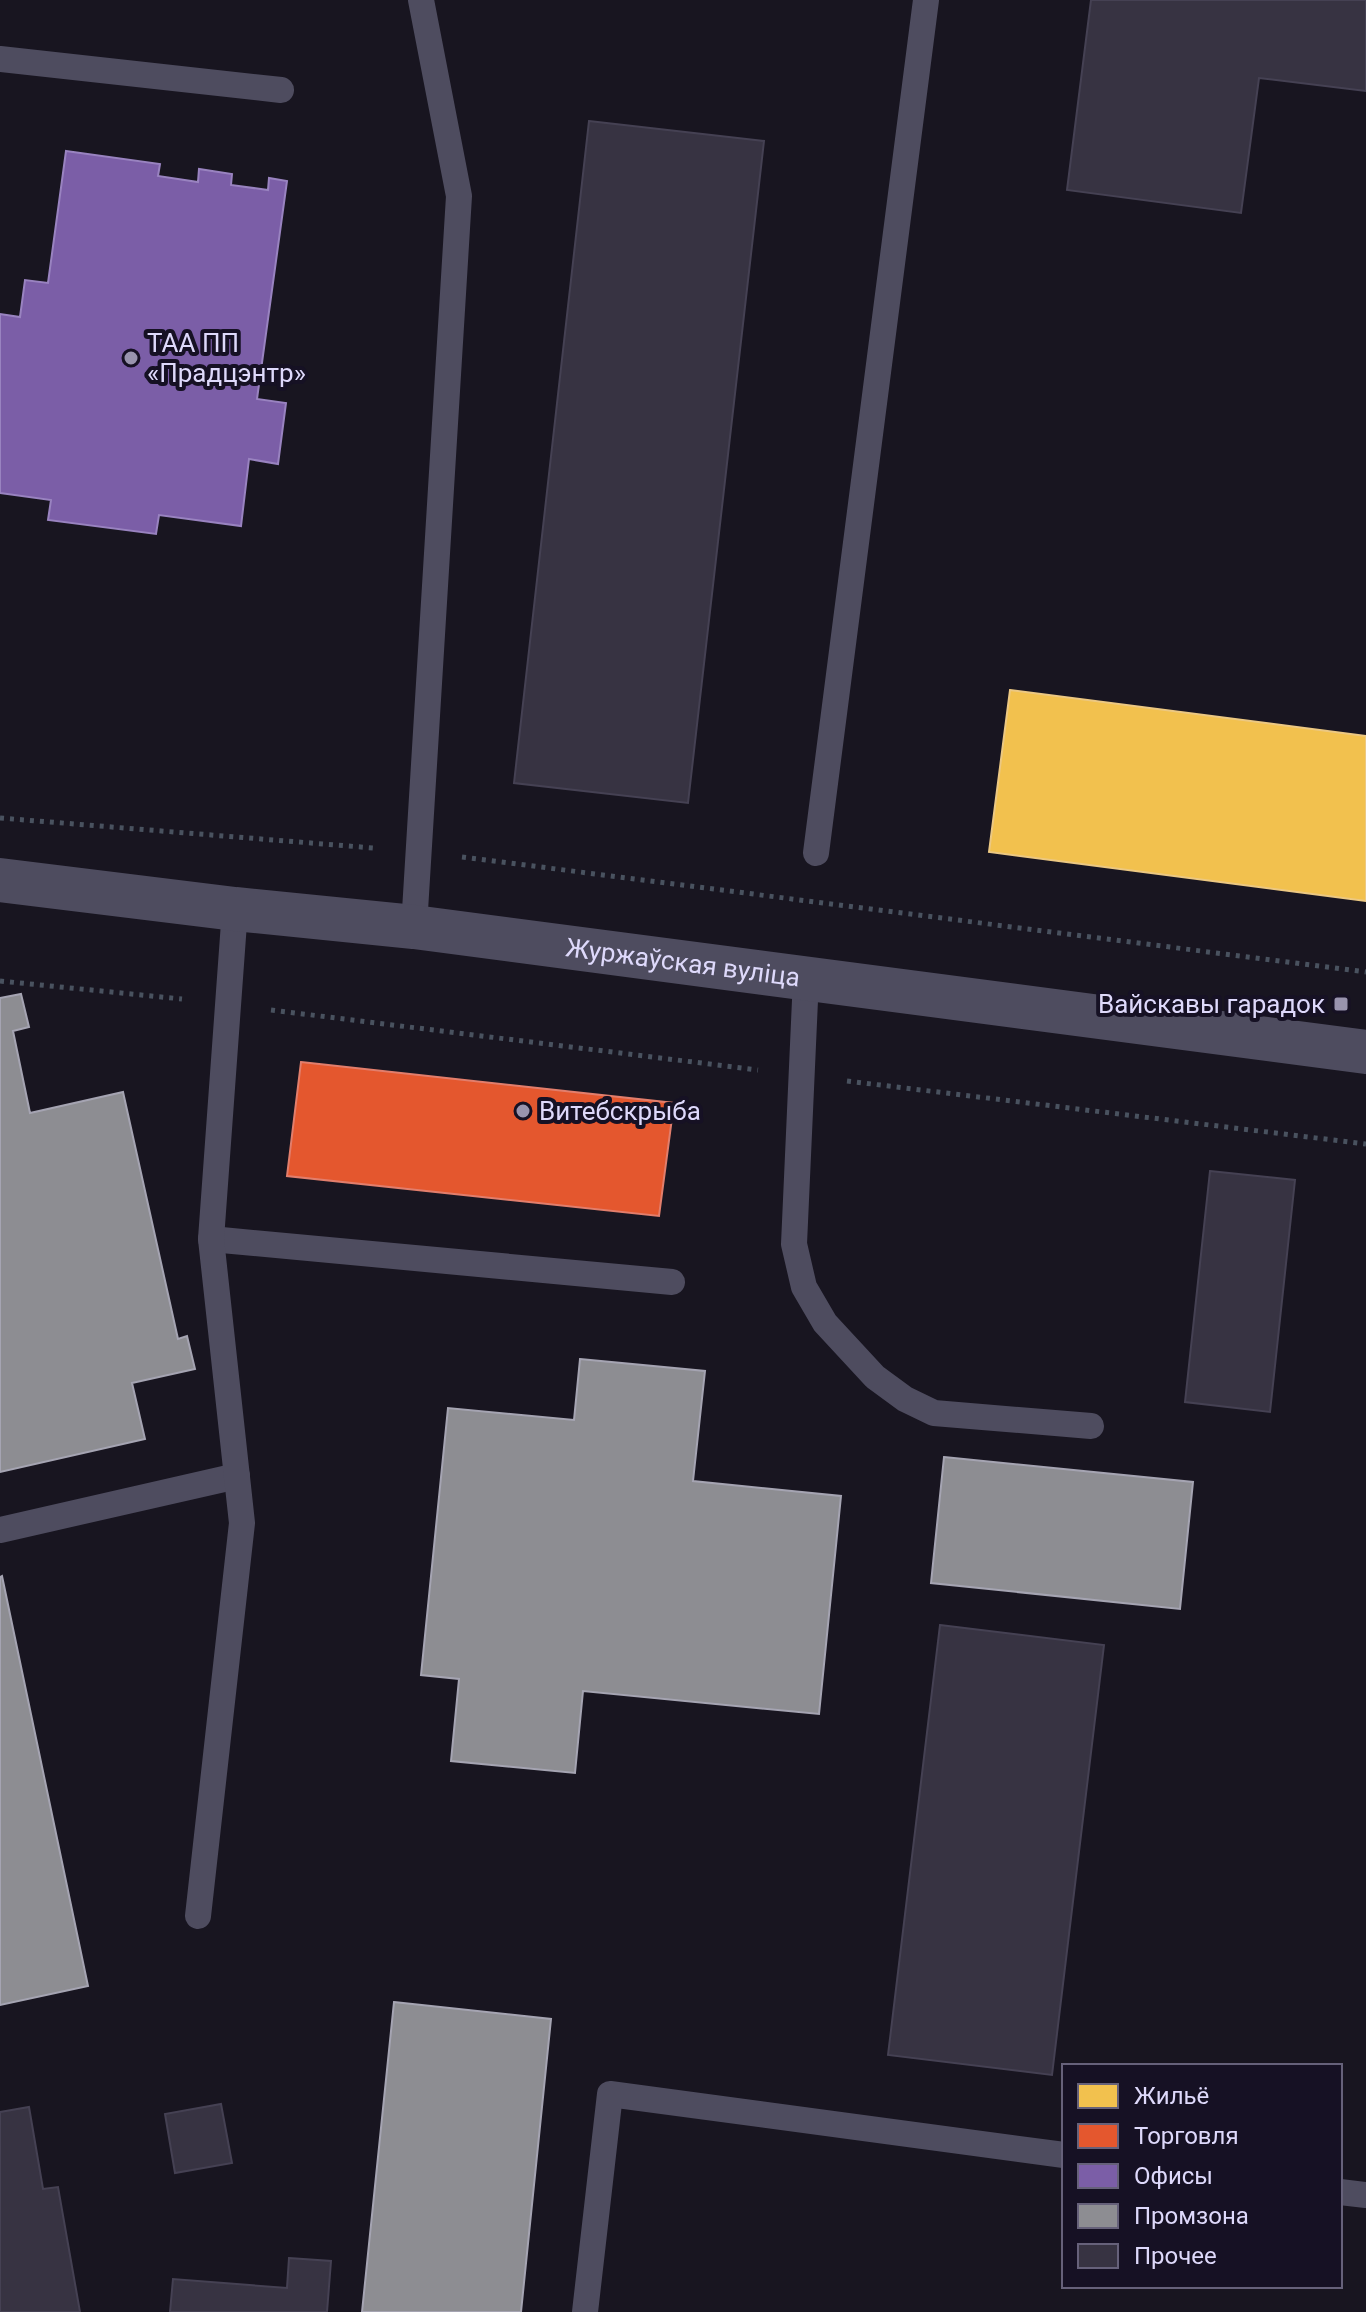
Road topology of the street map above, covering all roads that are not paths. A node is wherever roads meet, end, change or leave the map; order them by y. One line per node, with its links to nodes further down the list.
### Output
1 (421, 0): 8 (lane)
2 (926, 0): 5 (lane)
3 (0, 59): 4 (lane)
4 (281, 90)
5 (816, 853)
6 (0, 880): 7 (street, Журжаўская вуліца)
7 (235, 909): 8 (street, Журжаўская вуліца); 11 (lane)
8 (414, 927): 9 (street, Журжаўская вуліца)
9 (806, 978): 10 (street, Журжаўская вуліца); 13 (lane)
10 (1366, 1052)
11 (211, 1239): 12 (lane); 14 (lane)
12 (672, 1282)
13 (1091, 1426)
14 (237, 1476): 15 (lane); 16 (lane)
15 (0, 1530)
16 (198, 1916)
17 (1062, 2155): 20 (lane)
18 (1342, 2192): 19 (lane)
19 (1366, 2195)
20 (585, 2312)

